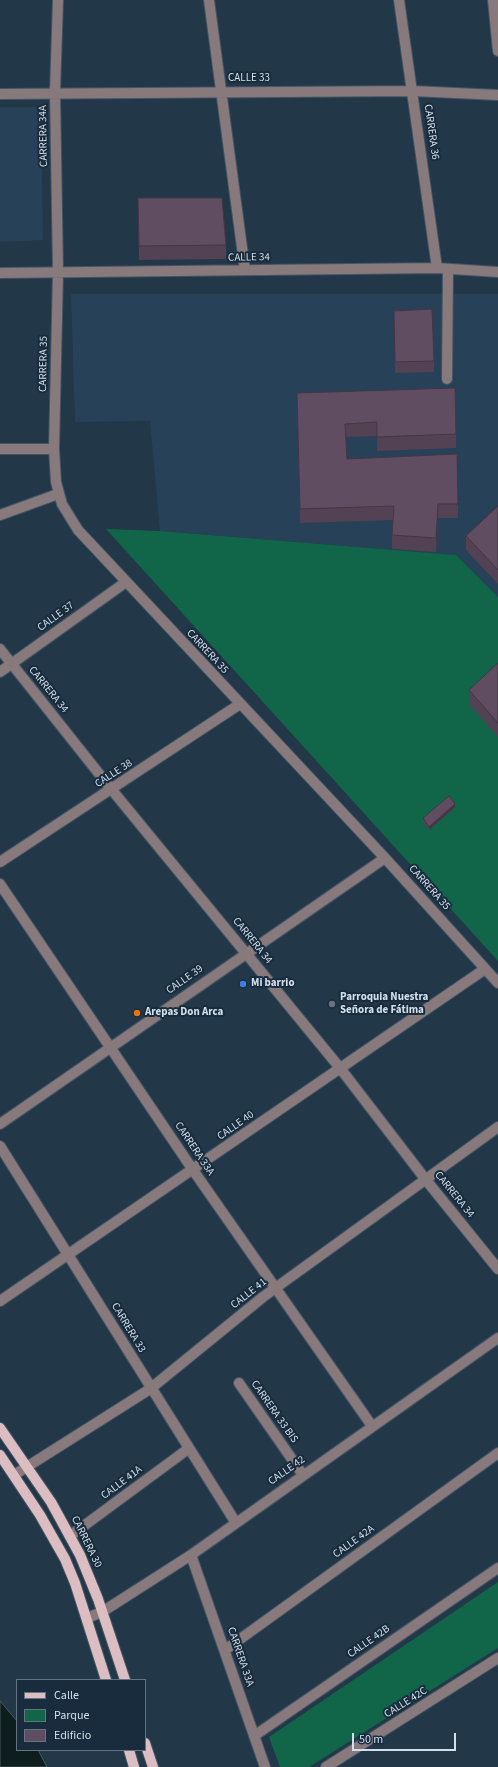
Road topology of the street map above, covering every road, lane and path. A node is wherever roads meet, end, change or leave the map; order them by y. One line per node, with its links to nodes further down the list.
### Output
1 (58, 0): 8 (street, CARRERA 34A)
2 (209, 0): 6 (street)
3 (399, 0): 7 (street, CARRERA 36)
4 (492, 0): 5 (street)
5 (498, 51)
6 (222, 91): 7 (street, CALLE 33); 8 (street, CALLE 33); 12 (street)
7 (413, 91): 10 (street, CALLE 33); 11 (street, CARRERA 36)
8 (55, 92): 9 (street, CALLE 33); 13 (street, CARRERA 34A)
9 (0, 94)
10 (498, 95)
11 (442, 269): 12 (street, CALLE 34); 14 (street, CALLE 34); 16 (street, CARRERA 36)
12 (245, 270): 13 (street, CALLE 34)
13 (58, 272): 15 (street, CALLE 34); 18 (street, CARRERA 35)
14 (498, 272)
15 (0, 273)
16 (447, 379)
17 (0, 449): 18 (street)
18 (54, 449): 19 (street, CARRERA 35)
19 (58, 494): 20 (street); 21 (street, CARRERA 35)
20 (0, 515)
21 (126, 582): 23 (street, CALLE 37); 25 (street, CARRERA 35)
22 (0, 649): 23 (street, CARRERA 34)
23 (12, 664): 24 (street, CALLE 37); 26 (street, CARRERA 34)
24 (0, 672)
25 (240, 704): 26 (street, CALLE 38); 27 (street, CARRERA 35)
26 (112, 790): 28 (street, CALLE 38); 30 (street, CARRERA 34)
27 (386, 858): 30 (street, CALLE 39); 31 (street, CARRERA 35)
28 (0, 862)
29 (0, 884): 33 (street, CARRERA 33A)
30 (246, 953): 33 (street, CALLE 39); 34 (street, CARRERA 34)
31 (485, 969): 32 (street, CARRERA 35); 34 (street, CALLE 40)
32 (498, 983)
33 (110, 1047): 35 (street, CALLE 39); 38 (street, CARRERA 33A)
34 (340, 1068): 38 (street, CALLE 40); 39 (street, CARRERA 34)
35 (0, 1124)
36 (498, 1127): 39 (street, CALLE 41)
37 (0, 1146): 40 (street, CARRERA 33)
38 (193, 1170): 40 (street, CALLE 40); 42 (street, CARRERA 33A)
39 (426, 1180): 41 (street, CARRERA 34); 42 (street, CALLE 41)
40 (69, 1255): 43 (street, CALLE 40); 46 (street, CARRERA 33)
41 (498, 1269)
42 (276, 1288): 46 (street, CALLE 41); 47 (street, CARRERA 33A)
43 (0, 1301)
44 (498, 1338): 47 (street, CALLE 42)
45 (239, 1383): 54 (street, CARRERA 33 BIS)
46 (150, 1389): 49 (street, CARRERA 33); 52 (street, CALLE 41)
47 (372, 1426): 54 (street, CALLE 42)
48 (0, 1428): 52 (main road, CARRERA 30)
49 (188, 1449): 55 (street, CARRERA 33); 56 (street, CALLE 41A)
50 (498, 1454): 61 (street, CALLE 42A)
51 (0, 1456): 53 (main road)
52 (26, 1466): 53 (street, CALLE 41); 56 (main road, CARRERA 30)
53 (14, 1475): 60 (main road)
54 (303, 1475): 55 (street, CALLE 42)
55 (236, 1523): 57 (street, CALLE 42)
56 (70, 1536): 59 (main road, CARRERA 30)
57 (191, 1555): 59 (street, CALLE 42); 61 (street, CARRERA 33A)
58 (498, 1568): 65 (street, CALLE 42B)
59 (102, 1612): 60 (street, CALLE 42); 64 (main road, CARRERA 30)
60 (87, 1618): 63 (main road)
61 (225, 1650): 65 (street, CARRERA 33A)
62 (498, 1658): 71 (street, CALLE 42C)
63 (106, 1679)
64 (125, 1679)
65 (254, 1736): 70 (street, CARRERA 33A)
66 (146, 1746): 69 (main road)
67 (129, 1751): 68 (main road)
68 (134, 1767)
69 (153, 1767)
70 (265, 1767)
71 (326, 1767)

